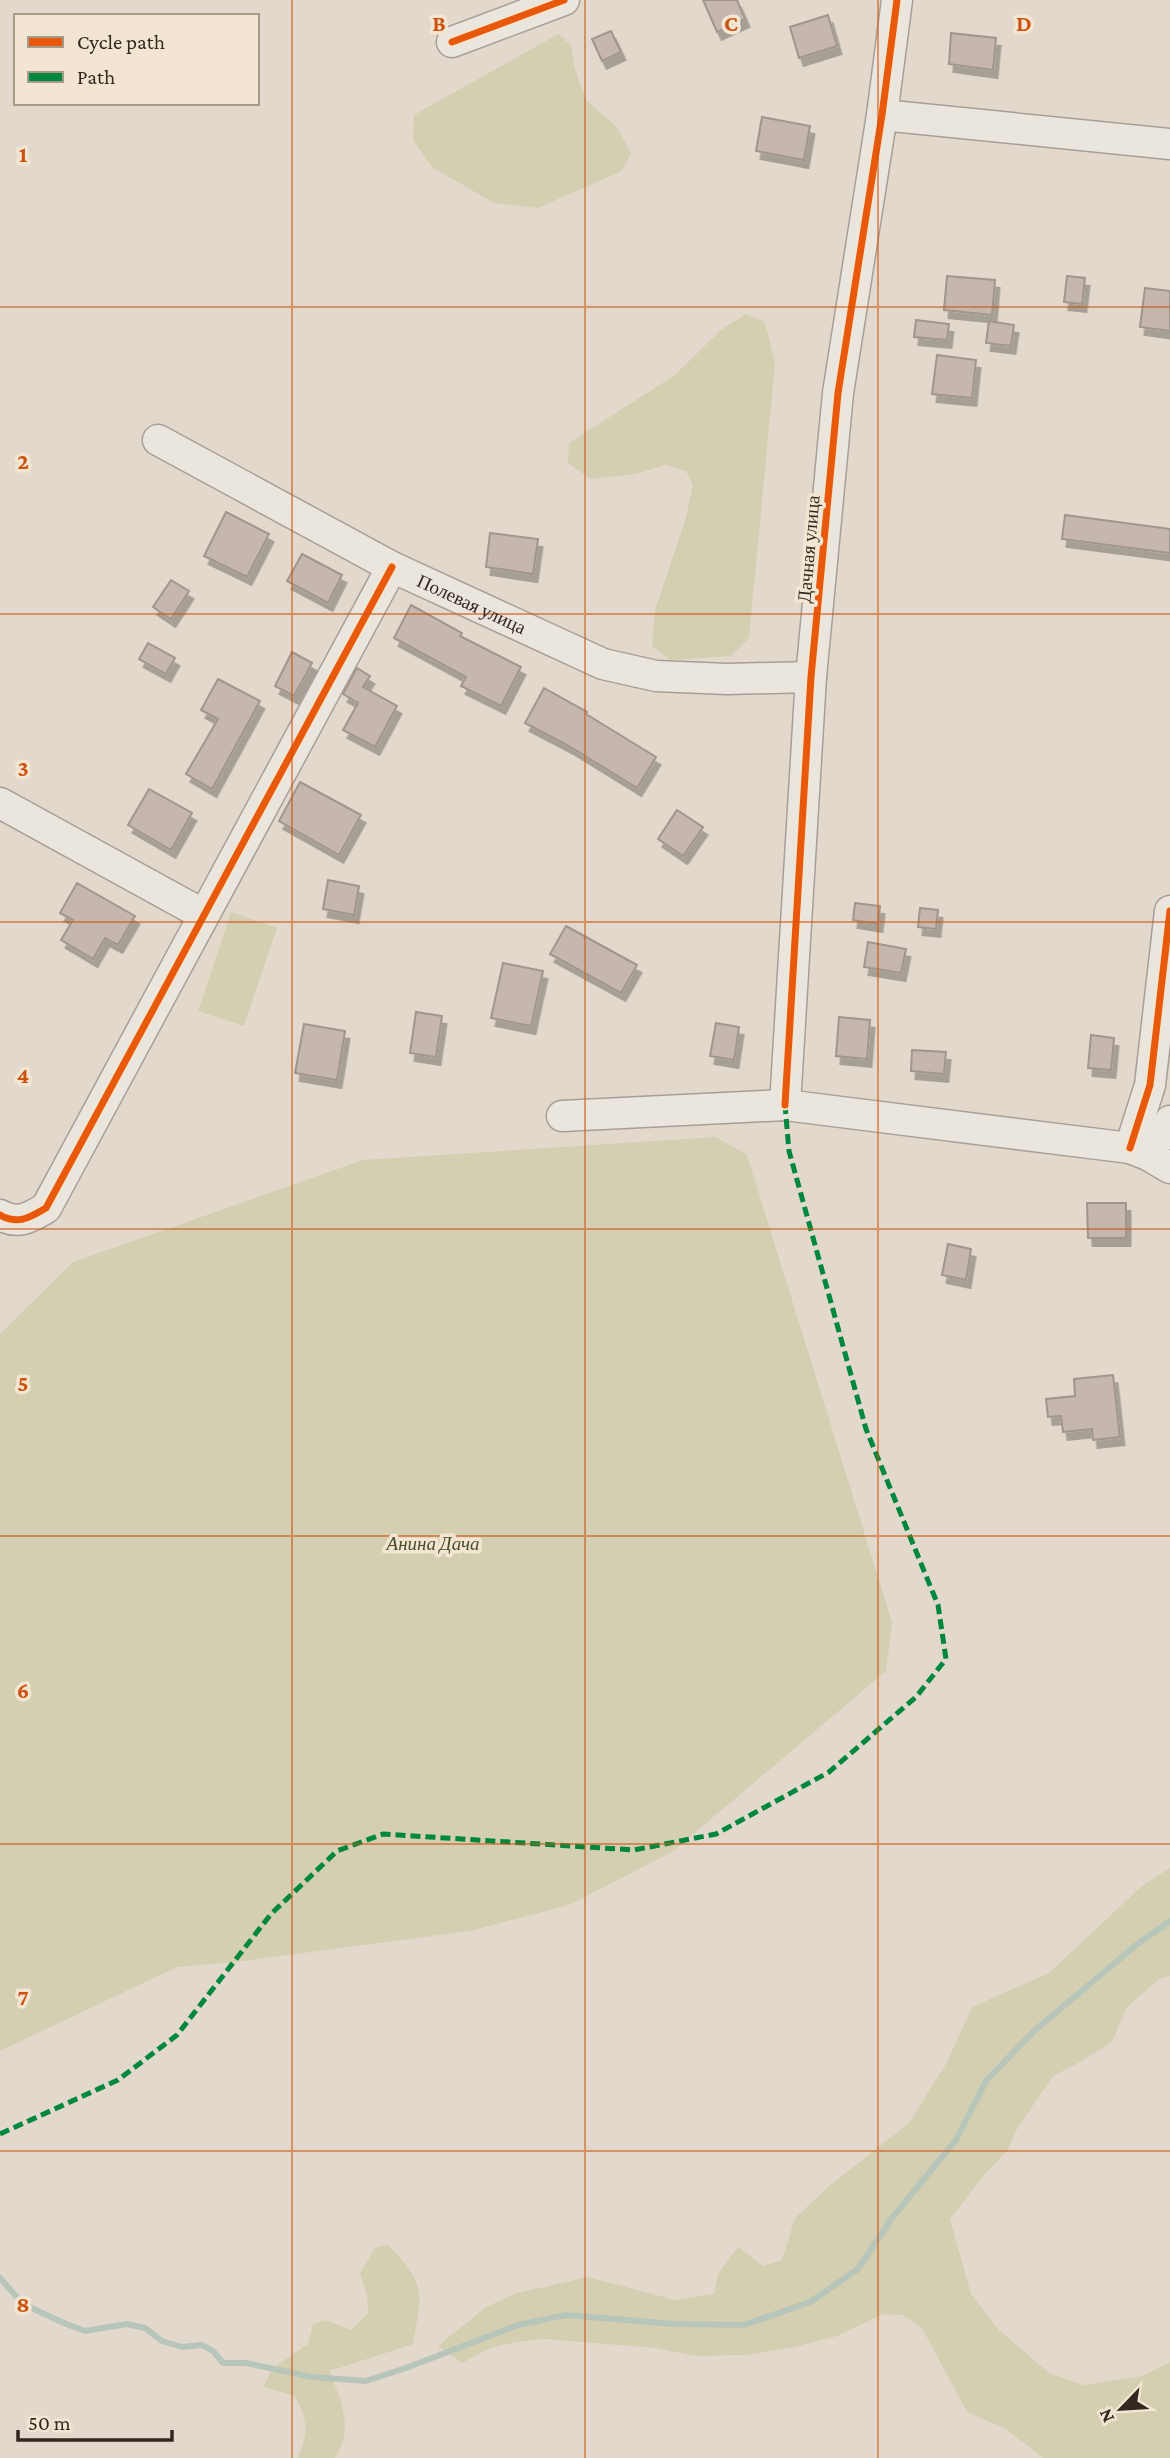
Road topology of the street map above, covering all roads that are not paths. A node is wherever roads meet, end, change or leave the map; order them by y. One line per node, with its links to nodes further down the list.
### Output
1 (564, 0): 3 (street)
2 (897, 0): 4 (street, Дачная улица)
3 (452, 42)
4 (882, 116): 5 (street); 8 (street, Дачная улица)
5 (1170, 144)
6 (158, 440): 7 (street, Полевая улица)
7 (392, 567): 8 (street, Полевая улица); 11 (street)
8 (811, 677): 12 (street, Дачная улица)
9 (0, 803): 11 (street)
10 (1170, 911): 15 (street)
11 (204, 915): 16 (street)
12 (785, 1105): 13 (street); 15 (street)
13 (562, 1116)
14 (1170, 1121): 15 (street)
15 (1149, 1157)
16 (0, 1215)

